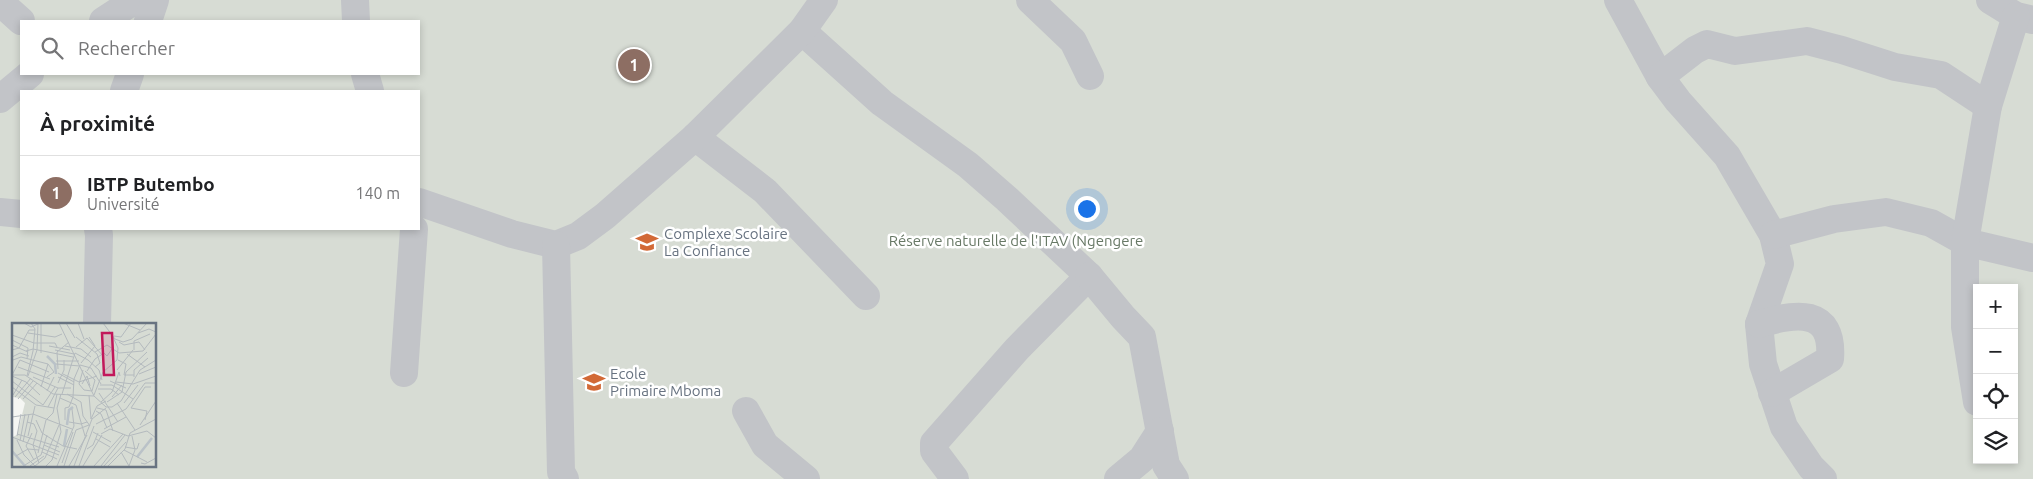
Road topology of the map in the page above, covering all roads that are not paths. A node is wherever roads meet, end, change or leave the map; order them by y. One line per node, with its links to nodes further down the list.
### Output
1 (135, 0): 11 (street)
2 (155, 0): 12 (street)
3 (355, 0): 13 (street)
4 (824, 0): 14 (street)
5 (1030, 0): 18 (street)
6 (1990, 0): 9 (street)
7 (1621, 1): 19 (street)
8 (0, 2): 10 (street)
9 (2025, 18): 23 (street)
10 (20, 20)
11 (105, 20)
12 (148, 20)
13 (356, 20)
14 (802, 31): 24 (street); 34 (street)
15 (29, 75): 22 (street)
16 (130, 75): 20 (street)
17 (365, 75): 21 (street)
18 (1090, 76)
19 (1660, 77): 23 (street); 30 (street)
20 (124, 90)
21 (370, 90)
22 (0, 98)
23 (1988, 106): 31 (street)
24 (695, 137): 32 (street); 35 (street)
25 (420, 202): 32 (street)
26 (0, 212): 27 (street)
27 (20, 214)
28 (98, 230): 36 (street)
29 (414, 230): 38 (street)
30 (1773, 236): 31 (street); 37 (street)
31 (1965, 242): 33 (street); 39 (street)
32 (556, 245): 43 (street)
33 (2033, 258)
34 (1089, 276): 42 (street); 45 (street)
35 (866, 296)
36 (97, 323)
37 (1760, 324): 40 (street); 40 (street)
38 (404, 373)
39 (1973, 377)
40 (1772, 393): 48 (street)
41 (746, 411): 44 (street)
42 (1160, 431): 46 (street); 47 (street)
43 (565, 479)
44 (806, 479)
45 (955, 479)
46 (1118, 479)
47 (1175, 479)
48 (1823, 479)

